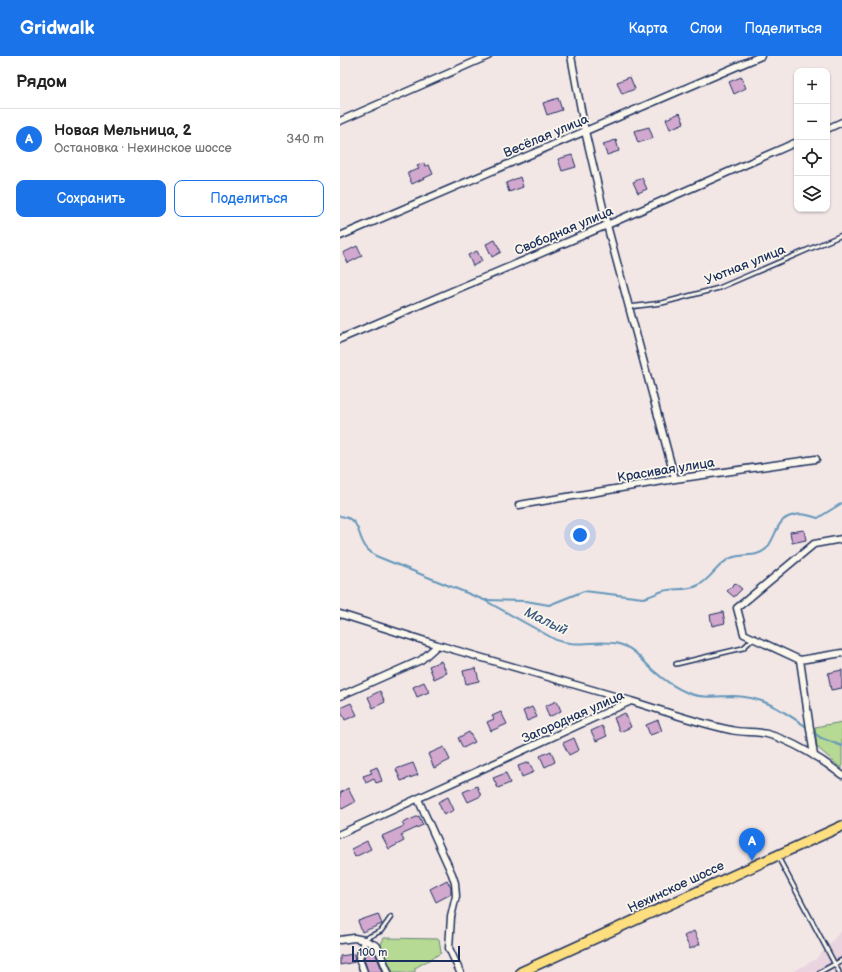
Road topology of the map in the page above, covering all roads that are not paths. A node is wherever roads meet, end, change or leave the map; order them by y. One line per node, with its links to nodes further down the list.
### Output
1 (488, 56): 4 (street)
2 (571, 56): 7 (street)
3 (761, 56): 7 (street, Весёлая улица)
4 (340, 121)
5 (842, 122): 6 (street)
6 (830, 128)
7 (586, 131): 9 (street); 11 (street, Весёлая улица)
8 (794, 143): 9 (street, Свободная улица)
9 (607, 225): 12 (street); 13 (street, Свободная улица)
10 (842, 235): 12 (lane, Уютная улица)
11 (340, 236)
12 (629, 307): 15 (street)
13 (340, 339)
14 (816, 459): 15 (street, Красивая улица)
15 (675, 479): 16 (street, Красивая улица)
16 (519, 505)
17 (842, 538): 19 (street)
18 (340, 614): 20 (street)
19 (754, 638): 22 (street); 23 (lane)
20 (438, 645): 24 (street); 25 (street)
21 (842, 652): 22 (street)
22 (800, 660): 26 (street)
23 (676, 664)
24 (340, 696)
25 (631, 701): 26 (street, Загородная улица); 28 (street, Загородная улица)
26 (814, 756): 27 (street, Загородная улица)
27 (842, 775)
28 (418, 799): 30 (street, Загородная улица); 39 (street)
29 (842, 826): 31 (main road, Нехинское шоссе)
30 (340, 834)
31 (777, 855): 36 (lane); 40 (main road, Нехинское шоссе)
32 (391, 917): 34 (lane)
33 (340, 940): 34 (street)
34 (364, 940): 37 (street); 38 (street)
35 (842, 960): 36 (lane)
36 (835, 964): 41 (lane); 42 (lane)
37 (364, 972)
38 (388, 972)
39 (460, 972)
40 (521, 972)
41 (820, 972)
42 (839, 972)

